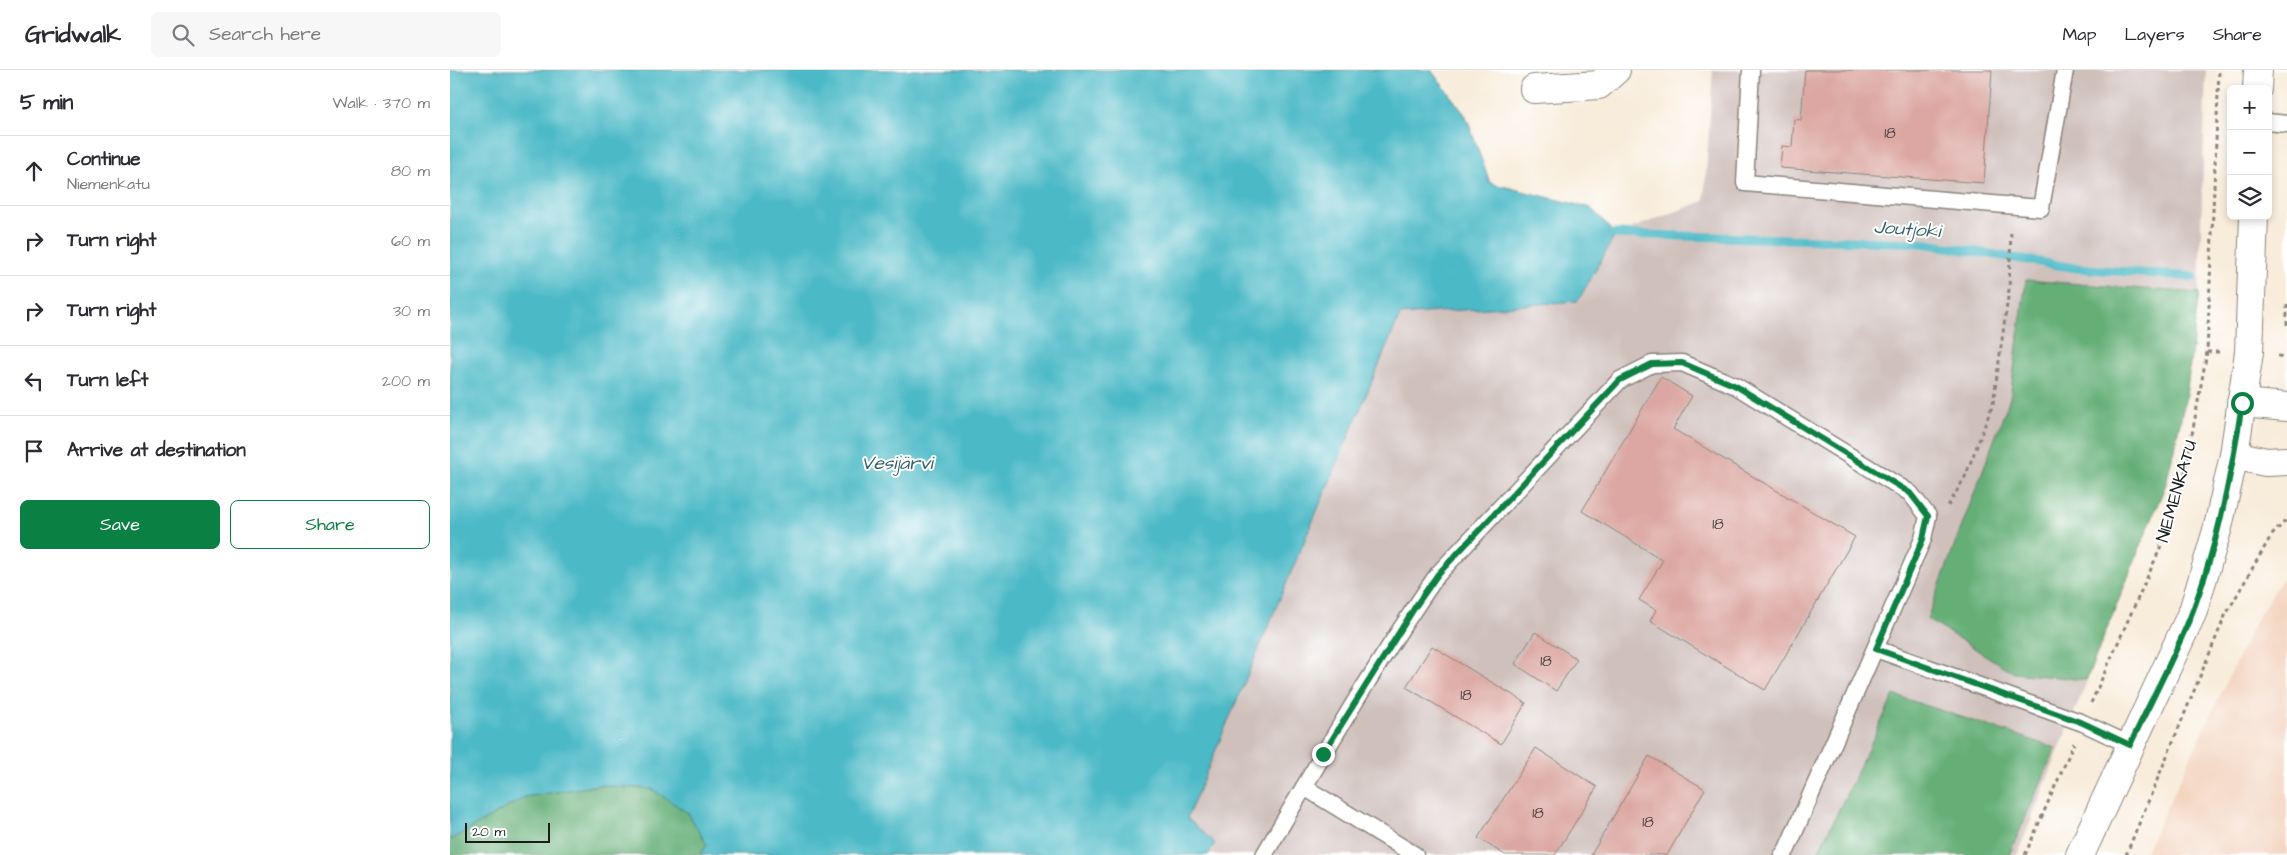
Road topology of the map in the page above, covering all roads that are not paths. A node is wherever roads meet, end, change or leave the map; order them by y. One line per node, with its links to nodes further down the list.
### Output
1 (1616, 70): 6 (street)
2 (1751, 70): 3 (lane)
3 (2065, 70)
4 (2258, 70): 5 (street)
5 (2257, 85)
6 (1534, 89)
7 (2272, 122): 8 (lane)
8 (2287, 124)
9 (2254, 220): 10 (street)
10 (2242, 403): 11 (street); 12 (street)
11 (2287, 407)
12 (2234, 455): 13 (street); 15 (street)
13 (2287, 461)
14 (1876, 649): 15 (lane); 16 (lane); 19 (lane)
15 (2130, 745): 20 (street)
16 (1304, 787): 17 (lane); 18 (lane)
17 (1264, 855)
18 (1415, 855)
19 (1783, 855)
20 (2080, 855)

